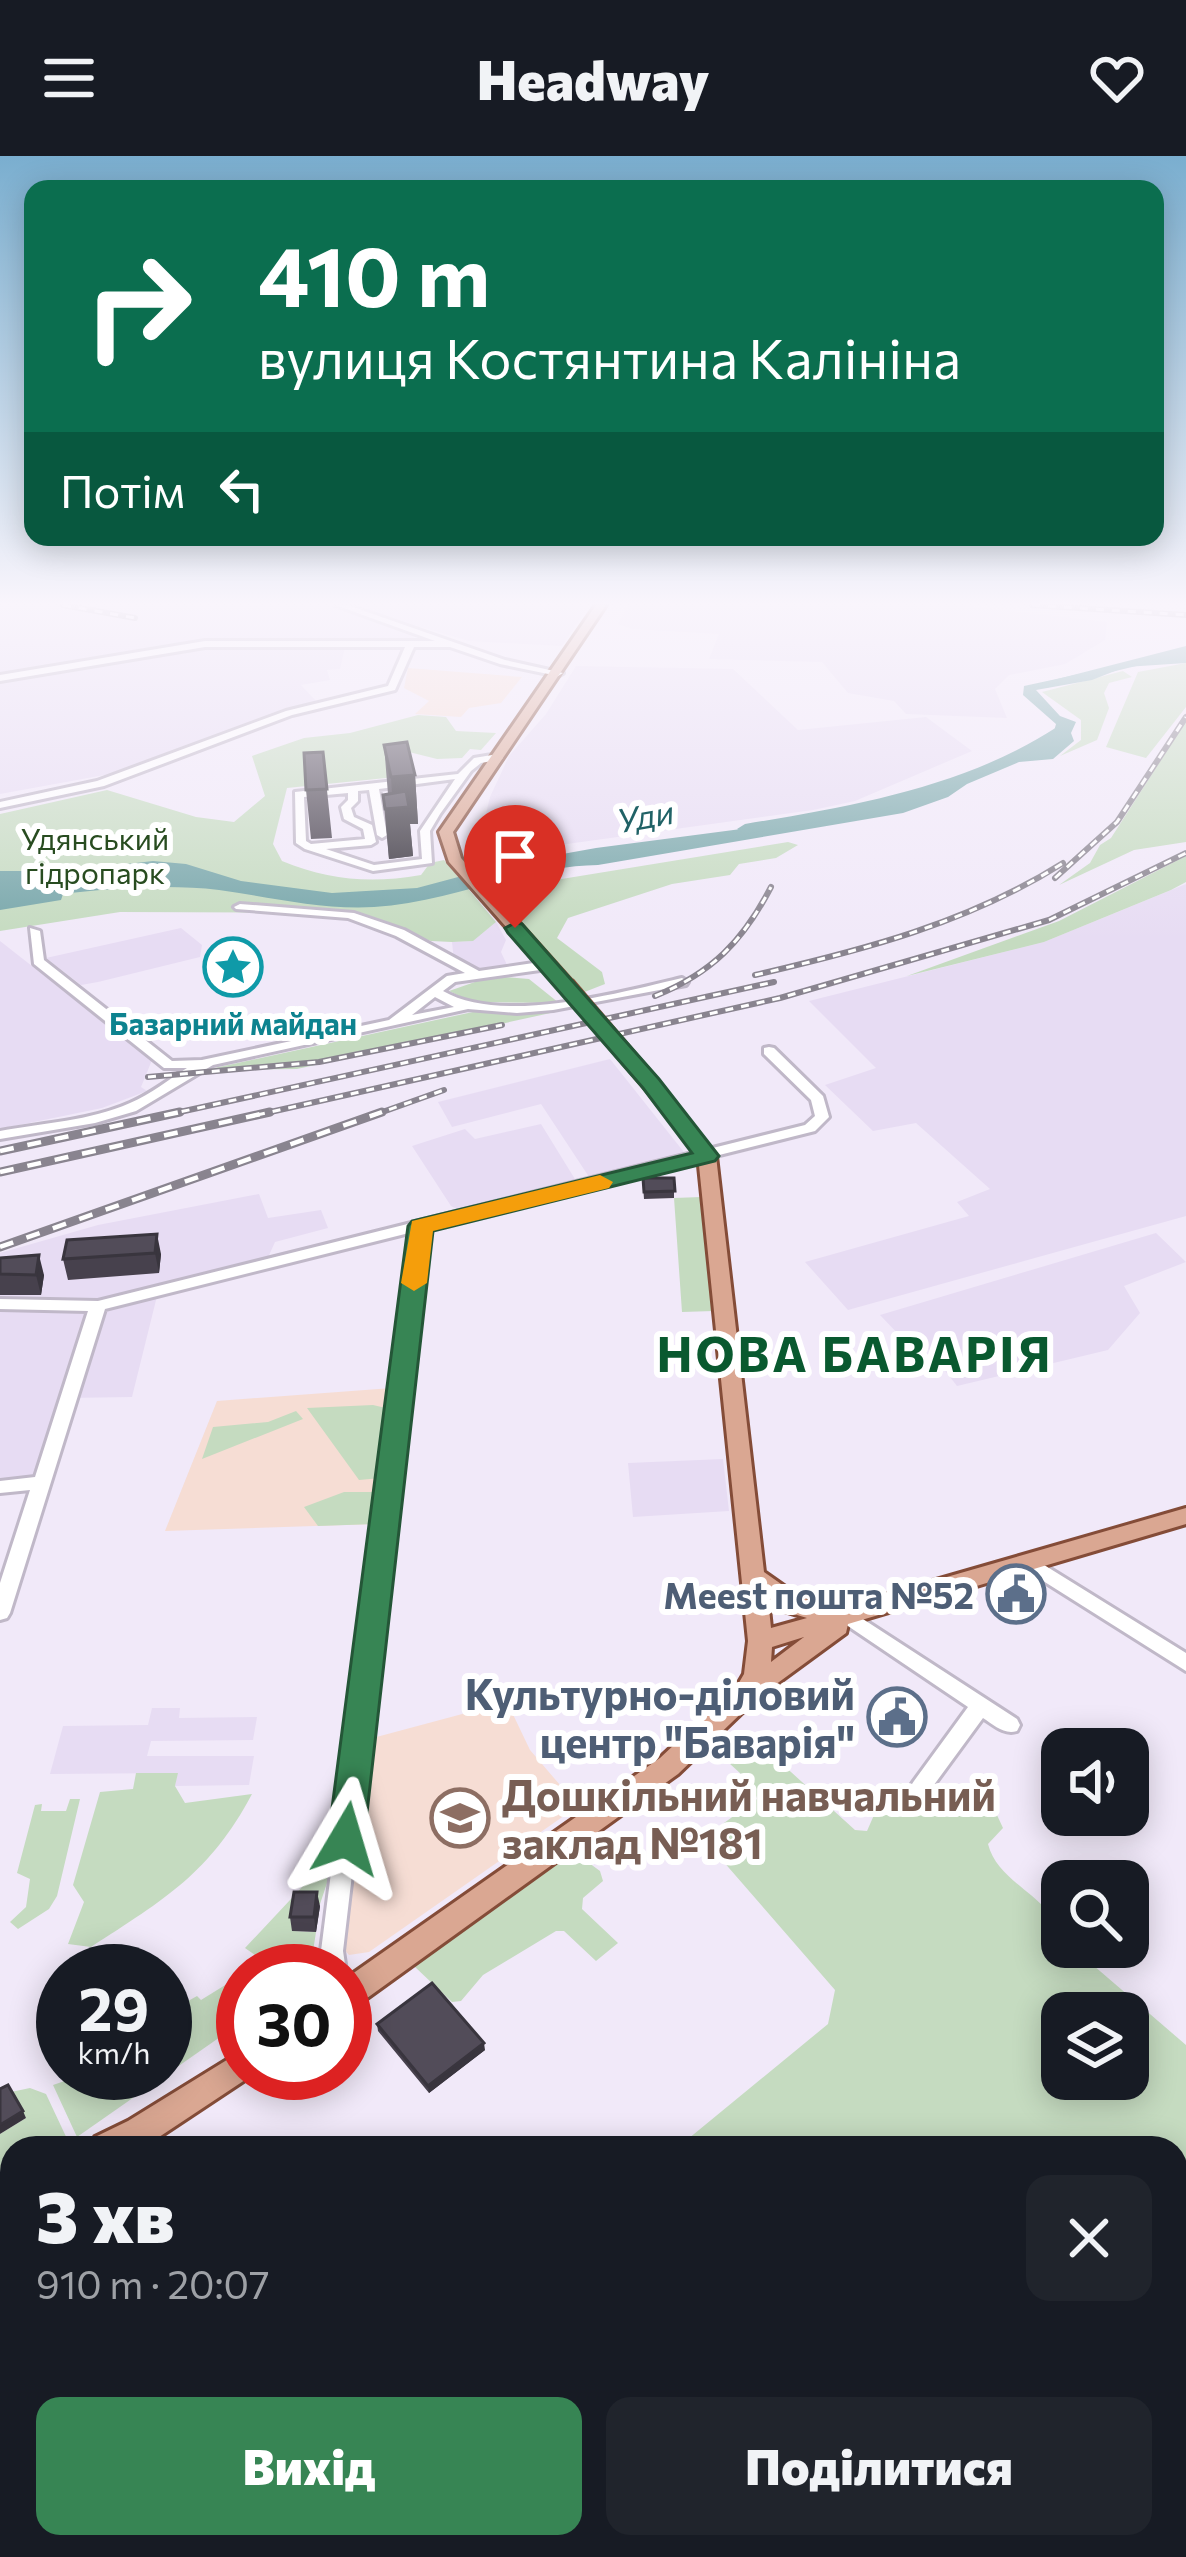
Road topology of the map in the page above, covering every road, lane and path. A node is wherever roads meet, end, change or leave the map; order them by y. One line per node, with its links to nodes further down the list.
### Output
1 (278, 717): 9 (street)
2 (527, 717): 3 (main road)
3 (498, 757): 4 (street); 15 (main road)
4 (478, 760): 5 (street); 8 (street)
5 (454, 776): 6 (street); 8 (street)
6 (373, 785): 7 (street); 11 (street)
7 (352, 789): 11 (street); 12 (street)
8 (449, 795): 10 (street)
9 (0, 805)
10 (425, 831): 11 (street); 12 (street)
11 (376, 836): 12 (street)
12 (309, 847)
13 (240, 907): 16 (street)
14 (34, 931): 23 (street)
15 (547, 965): 16 (street); 26 (main road, bridge)
16 (474, 974): 18 (street)
17 (682, 982): 19 (street)
18 (434, 991): 19 (street); 20 (street)
19 (474, 1007): 20 (street)
20 (393, 1023): 22 (street)
21 (770, 1051): 26 (street)
22 (209, 1062): 23 (street); 24 (street)
23 (169, 1065): 24 (street)
24 (162, 1087): 25 (street)
25 (0, 1135)
26 (707, 1156): 27 (street); 34 (main road)
27 (421, 1226): 29 (street); 43 (street)
28 (0, 1304): 29 (street)
29 (98, 1306): 30 (street)
30 (43, 1482): 31 (street); 35 (street)
31 (0, 1487)
32 (1186, 1516): 33 (main road)
33 (1028, 1562): 36 (main road); 38 (street)
34 (754, 1577): 36 (main road); 37 (main road)
35 (0, 1613)
36 (849, 1617): 37 (main road); 39 (main road); 40 (street)
37 (760, 1641): 39 (main road)
38 (1186, 1664)
39 (746, 1694): 44 (main road)
40 (982, 1706): 41 (street); 42 (street)
41 (1010, 1725)
42 (921, 1787)
43 (333, 1944)
44 (372, 1977)
45 (216, 2085): 46 (main road)
46 (149, 2136)

